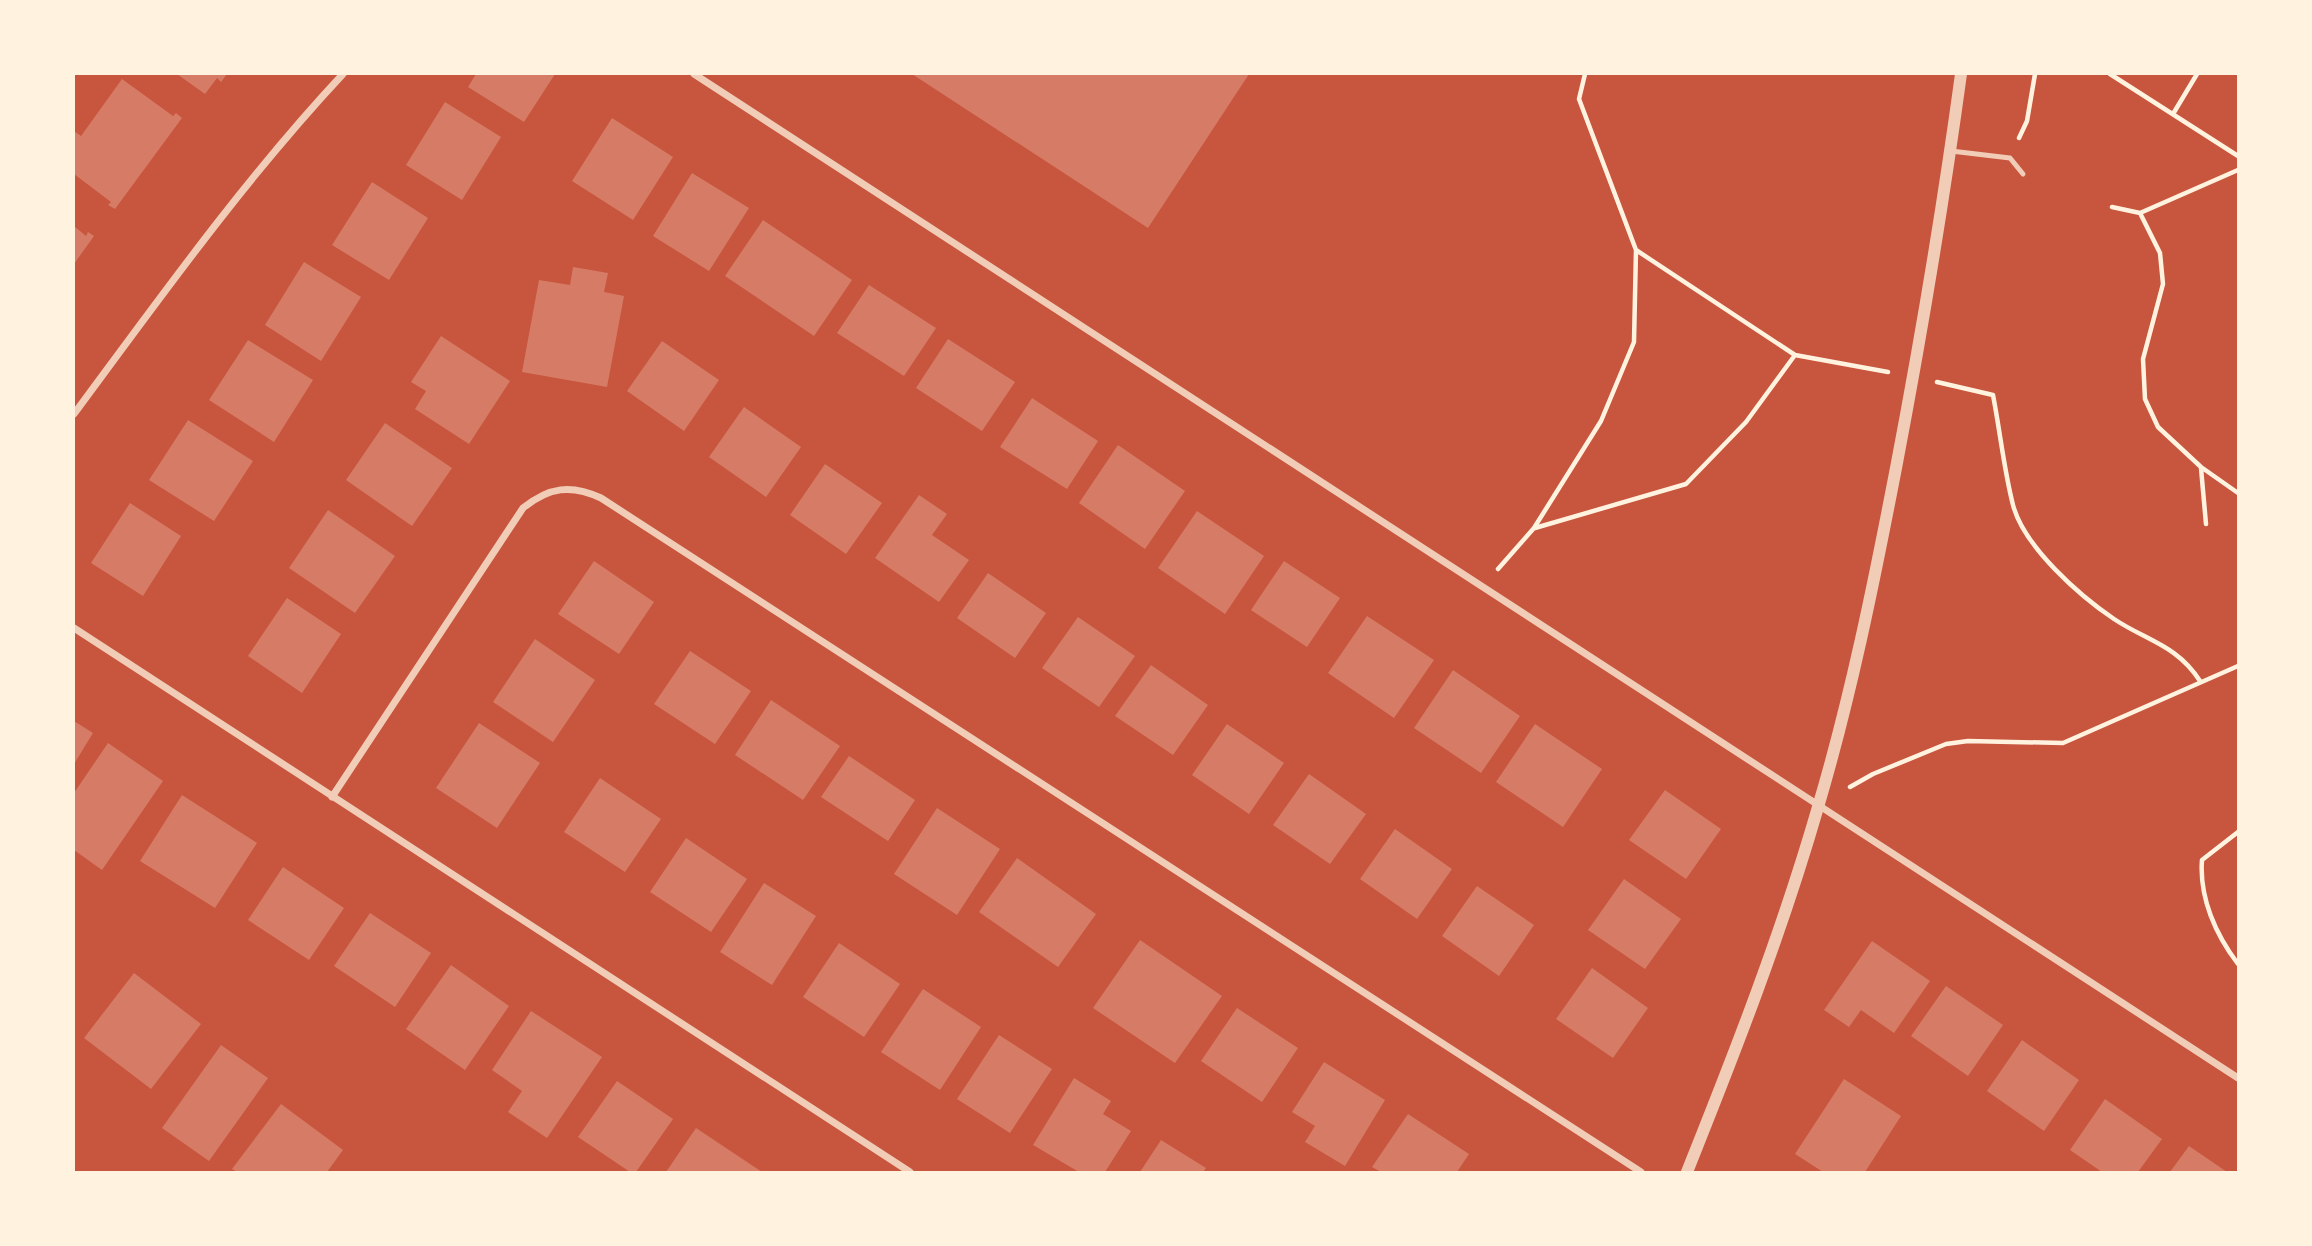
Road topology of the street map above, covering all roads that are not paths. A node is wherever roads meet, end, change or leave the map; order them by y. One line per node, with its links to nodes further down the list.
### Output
1 (343, 74): 6 (street)
2 (694, 74): 9 (street)
3 (1961, 74): 4 (street)
4 (1951, 151): 5 (lane); 9 (street)
5 (2024, 174)
6 (74, 414)
7 (74, 628): 8 (street)
8 (332, 797): 11 (street); 12 (street)
9 (1819, 806): 10 (street); 13 (street)
10 (2238, 1078)
11 (910, 1172)
12 (1641, 1172)
13 (1686, 1172)

